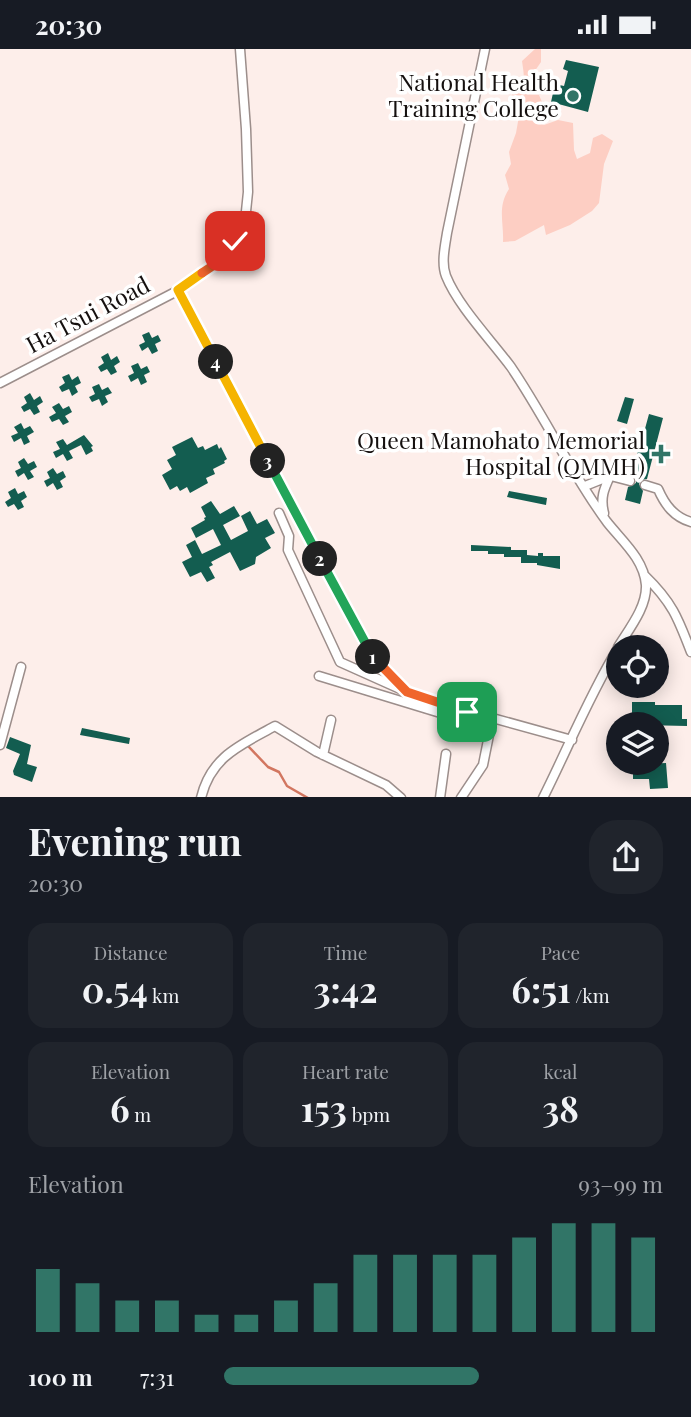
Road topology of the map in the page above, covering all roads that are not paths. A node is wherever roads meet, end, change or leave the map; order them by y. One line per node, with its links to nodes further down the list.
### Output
1 (240, 49): 3 (street, Ha Tsui Road)
2 (485, 49): 5 (street)
3 (178, 290): 4 (street, Ha Tsui Road); 20 (street)
4 (0, 383)
5 (572, 465): 6 (street); 9 (street)
6 (610, 476): 7 (street); 9 (street); 11 (street)
7 (630, 481)
8 (645, 485): 12 (street)
9 (585, 487): 11 (street)
10 (279, 513): 20 (street)
11 (607, 521): 13 (street)
12 (691, 522)
13 (645, 576): 14 (street); 15 (street)
14 (686, 626): 16 (street)
15 (625, 635)
16 (691, 652)
17 (21, 667): 23 (street)
18 (606, 668): 22 (street)
19 (319, 676): 29 (street)
20 (407, 692): 22 (street)
21 (331, 720): 25 (street)
22 (572, 740): 30 (street)
23 (0, 745)
24 (446, 754): 28 (street)
25 (323, 755): 26 (street); 27 (street)
26 (201, 797)
27 (401, 797)
28 (440, 797)
29 (461, 797)
30 (543, 797)

